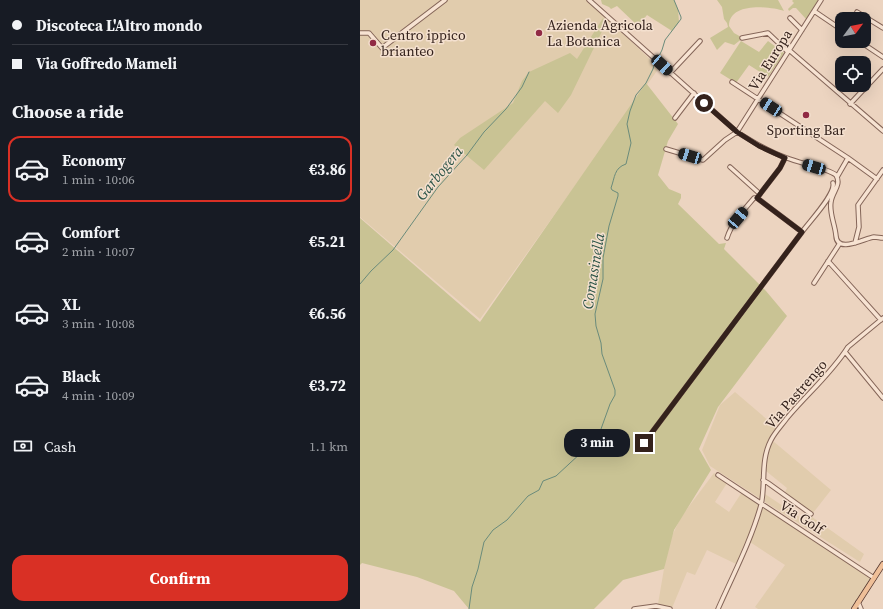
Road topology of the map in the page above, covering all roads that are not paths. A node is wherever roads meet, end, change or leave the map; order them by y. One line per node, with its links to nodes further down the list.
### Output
1 (445, 0): 10 (street)
2 (589, 0): 17 (street)
3 (821, 0): 4 (street, Via Europa)
4 (814, 11): 7 (street); 9 (street, Via Europa)
5 (790, 18): 9 (street)
6 (871, 21): 8 (street)
7 (835, 25)
8 (883, 28)
9 (802, 30): 14 (street, Via Europa)
10 (360, 33)
11 (742, 38): 14 (street)
12 (700, 41): 17 (street)
13 (870, 48): 15 (street)
14 (789, 51): 20 (street, Via Europa); 21 (street)
15 (883, 57)
16 (883, 69): 21 (street)
17 (670, 73): 19 (street)
18 (732, 82): 20 (street)
19 (694, 94): 22 (street); 24 (street)
20 (758, 99): 24 (street, Via Europa); 27 (street)
21 (850, 104): 23 (street)
22 (675, 118)
23 (883, 131)
24 (737, 132): 25 (street); 26 (street)
25 (666, 149)
26 (785, 158): 30 (street); 33 (street)
27 (848, 158): 30 (street); 31 (street)
28 (730, 167): 33 (street)
29 (883, 170): 31 (street)
30 (837, 177): 38 (street)
31 (877, 179): 39 (street)
32 (833, 183): 35 (street)
33 (760, 194): 34 (street)
34 (757, 198): 35 (street); 36 (street)
35 (802, 232): 45 (street)
36 (727, 238)
37 (883, 238): 39 (street)
38 (840, 243): 39 (street); 40 (street)
39 (856, 243)
40 (828, 261): 41 (street); 42 (street)
41 (814, 283)
42 (882, 319): 43 (street, Via Pastrengo)
43 (846, 353): 44 (street); 47 (street, Via Pastrengo)
44 (883, 398)
45 (644, 443)
46 (718, 475): 48 (street, Via Golf)
47 (763, 480): 48 (street, Via Pastrengo); 49 (street)
48 (761, 504): 51 (street, Via Golf); 57 (street, Via Pastrengo)
49 (811, 514)
50 (883, 564): 51 (main road)
51 (874, 578): 52 (main road)
52 (858, 602): 58 (main road); 59 (street)
53 (665, 607): 54 (street); 55 (street); 56 (street)
54 (634, 609)
55 (660, 609)
56 (670, 609)
57 (718, 609)
58 (854, 609)
59 (861, 609)

